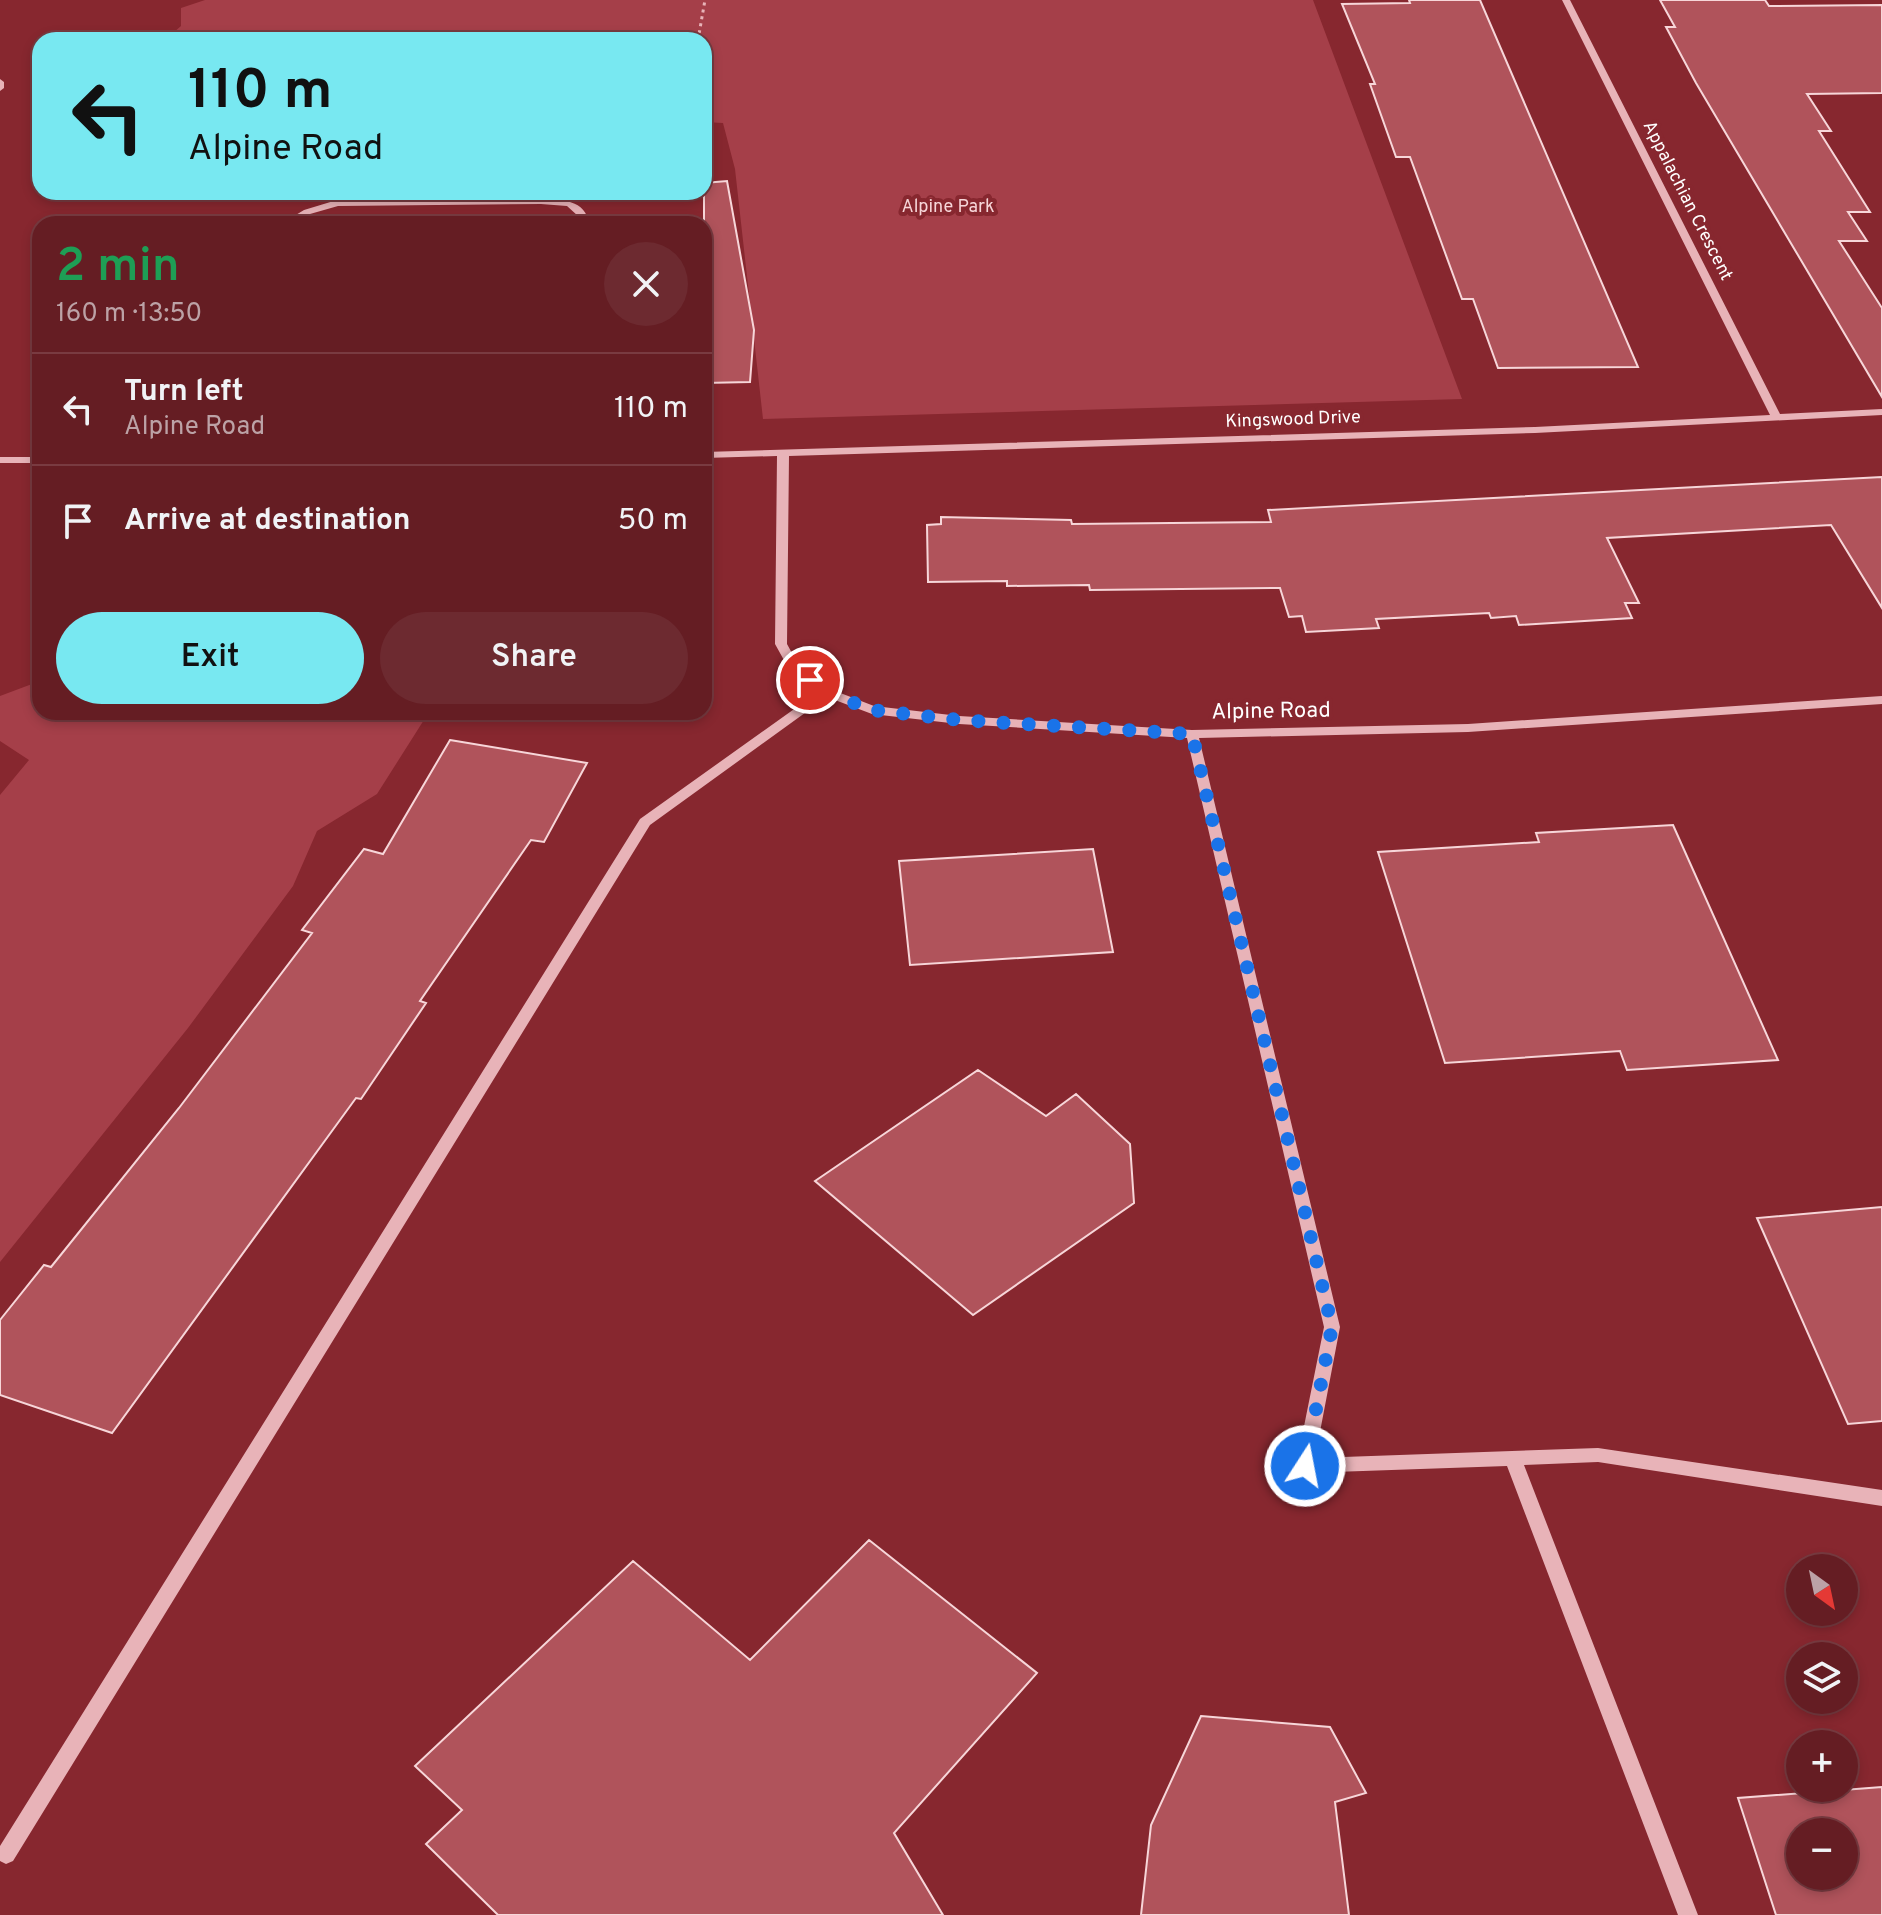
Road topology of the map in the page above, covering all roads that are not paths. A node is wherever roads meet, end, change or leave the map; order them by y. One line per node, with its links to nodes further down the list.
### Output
1 (1566, 0): 7 (street, Appalachian Crescent)
2 (0, 82): 3 (street)
3 (0, 88)
4 (300, 216): 5 (street)
5 (583, 216)
6 (1882, 412): 7 (street, Kingswood Drive)
7 (1777, 418): 9 (street, Kingswood Drive)
8 (712, 455): 9 (street, Kingswood Drive)
9 (783, 455): 12 (street, Alpine Road)
10 (0, 460): 11 (street)
11 (32, 460)
12 (826, 692): 14 (street, Alpine Road); 17 (street)
13 (1882, 700): 14 (street, Alpine Road)
14 (1192, 734): 15 (street)
15 (1513, 1458): 16 (street); 18 (street)
16 (1882, 1498)
17 (6, 1854)
18 (1688, 1915)

